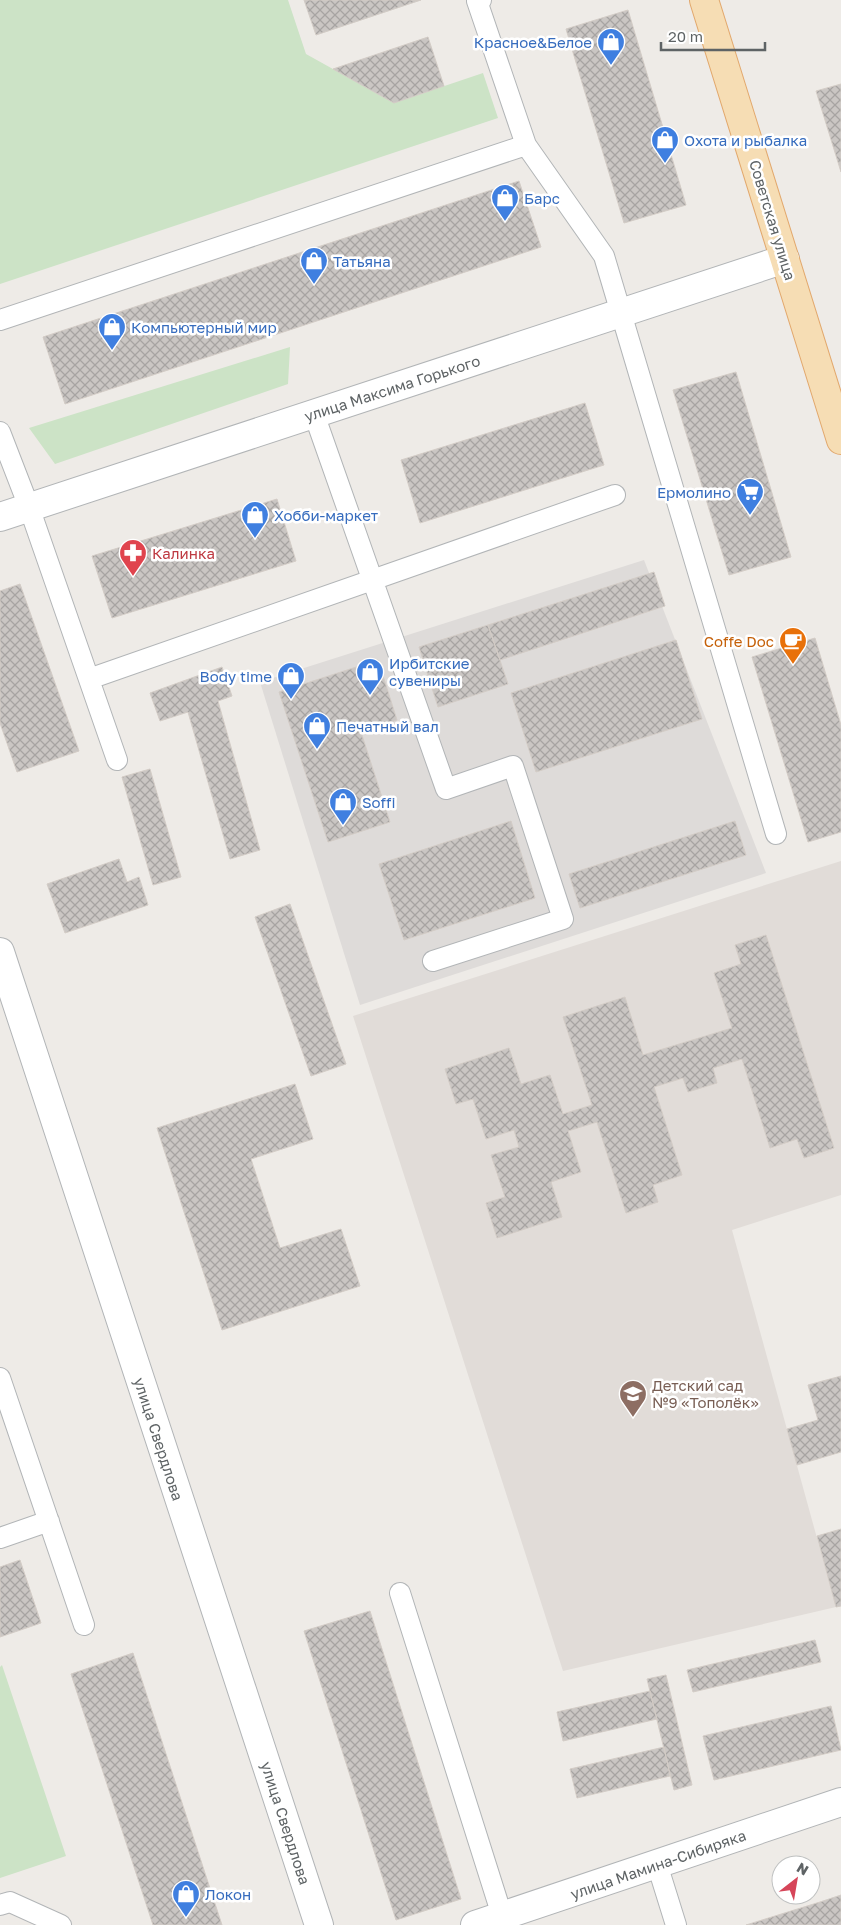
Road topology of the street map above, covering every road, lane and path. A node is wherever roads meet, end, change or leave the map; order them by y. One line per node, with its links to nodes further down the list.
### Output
1 (481, 0): 3 (lane)
2 (704, 0): 4 (main road, Советская улица)
3 (526, 145): 5 (lane); 6 (lane)
4 (785, 259): 5 (street, улица Максима Горького); 9 (main road, Советская улица)
5 (621, 313): 7 (street, улица Максима Горького); 16 (lane)
6 (0, 320)
7 (314, 414): 11 (street, улица Максима Горького); 13 (lane)
8 (0, 432): 11 (lane)
9 (841, 440)
10 (615, 495): 13 (lane)
11 (29, 507): 12 (street, улица Максима Горького); 14 (lane)
12 (0, 517)
13 (372, 580): 14 (lane); 18 (lane)
14 (89, 679): 15 (lane)
15 (117, 760)
16 (776, 834)
17 (0, 952): 29 (street, улица Свердлова)
18 (433, 961)
19 (0, 1378): 20 (lane)
20 (49, 1521): 21 (lane); 23 (lane)
21 (0, 1538)
22 (400, 1593): 27 (lane)
23 (84, 1625)
24 (841, 1802): 25 (street, улица Мамина-Сибиряка)
25 (657, 1864): 27 (street, улица Мамина-Сибиряка); 31 (lane)
26 (0, 1905): 28 (lane)
27 (504, 1920): 30 (street, улица Мамина-Сибиряка)
28 (61, 1925)
29 (319, 1925)
30 (475, 1925)
31 (676, 1925)

